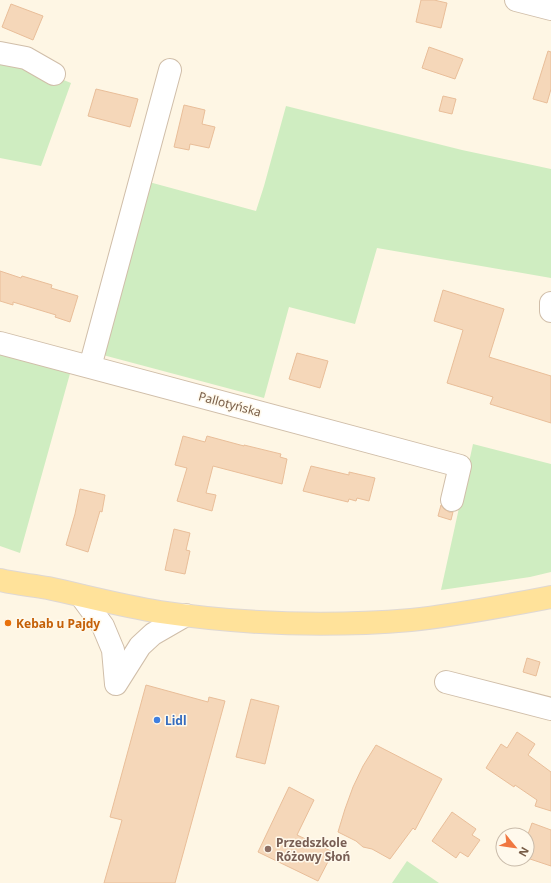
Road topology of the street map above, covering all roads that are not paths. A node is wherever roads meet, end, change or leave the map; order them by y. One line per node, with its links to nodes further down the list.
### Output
1 (516, 0): 2 (street)
2 (551, 9)
3 (0, 53): 5 (street)
4 (170, 70): 9 (street)
5 (54, 74)
6 (551, 303): 7 (street)
7 (551, 311)
8 (0, 343): 9 (street, Pallotyńska)
9 (90, 367): 10 (street, Pallotyńska)
10 (452, 500)
11 (0, 568): 13 (main road)
12 (0, 580): 13 (main road)
13 (48, 588): 14 (main road)
14 (81, 596): 16 (main road); 16 (street)
15 (551, 597): 16 (main road)
16 (186, 615)
17 (446, 682): 18 (street)
18 (551, 709)

